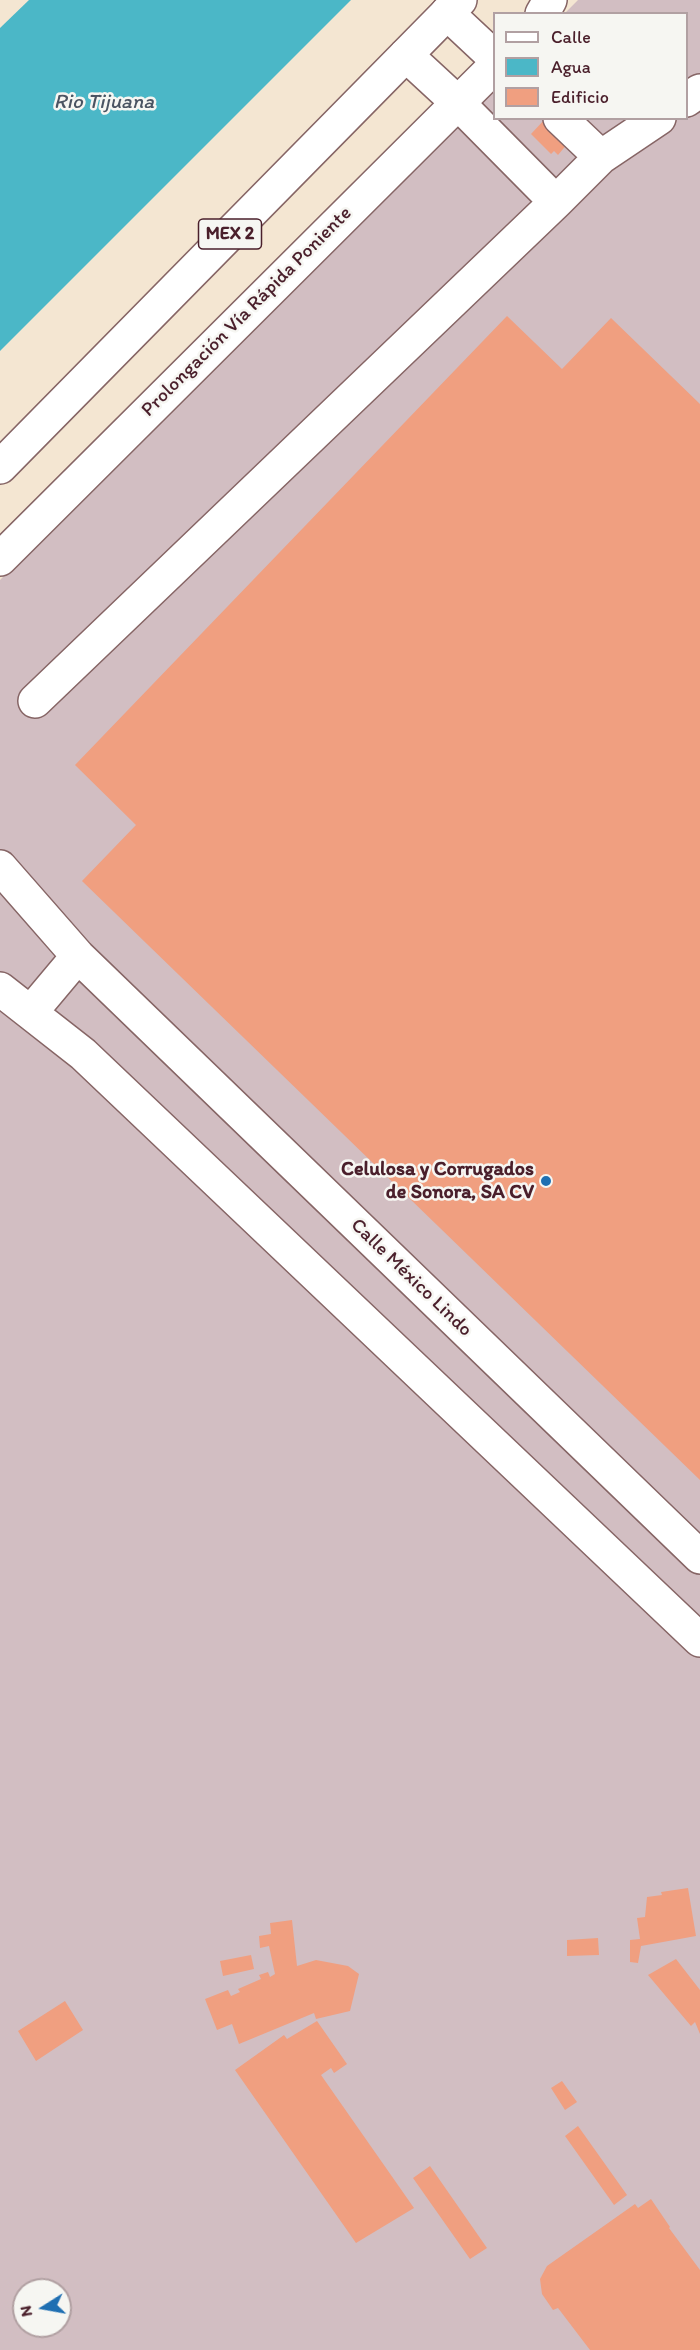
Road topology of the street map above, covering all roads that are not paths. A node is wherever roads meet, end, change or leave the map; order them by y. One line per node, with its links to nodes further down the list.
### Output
1 (563, 0): 3 (main road)
2 (454, 7): 4 (main road, MEX 2); 5 (main road)
3 (551, 12)
4 (406, 55): 9 (main road); 14 (main road, MEX 2)
5 (493, 55)
6 (493, 69): 9 (main road, Prolongación Vía Rápida Poniente)
7 (700, 90): 8 (main road)
8 (688, 99)
9 (458, 103): 13 (main road); 15 (main road, Prolongación Vía Rápida Poniente)
10 (562, 120): 12 (main road)
11 (656, 120): 12 (main road)
12 (601, 157): 13 (main road)
13 (556, 202): 16 (main road)
14 (0, 467)
15 (0, 559)
16 (35, 701)
17 (0, 867): 18 (main road, Calle México Lindo)
18 (78, 956): 20 (main road); 21 (main road, Calle México Lindo)
19 (0, 989): 20 (main road)
20 (31, 1012): 22 (main road)
21 (700, 1557)
22 (700, 1640)

